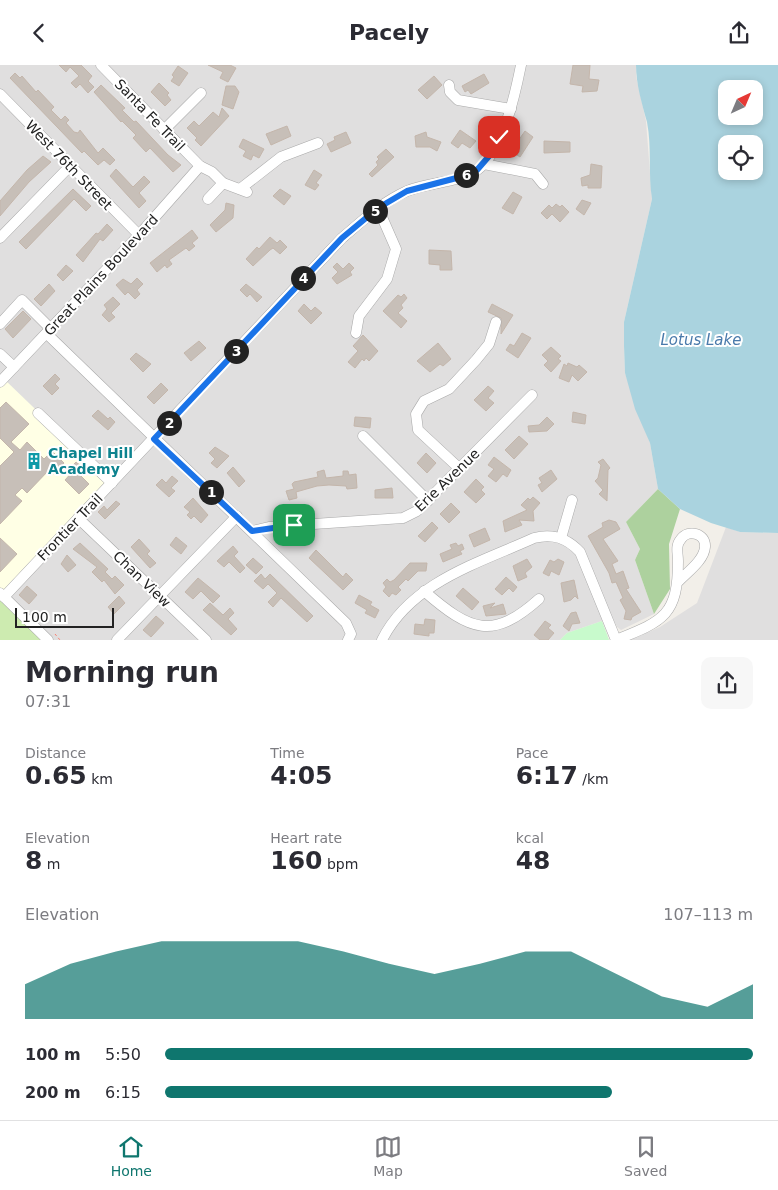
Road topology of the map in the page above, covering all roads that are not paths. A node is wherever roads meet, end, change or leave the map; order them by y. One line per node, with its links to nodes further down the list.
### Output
1 (101, 65): 7 (street, Santa Fe Trail)
2 (521, 65): 6 (street)
3 (449, 85): 6 (street)
4 (201, 93): 7 (street)
5 (0, 95): 10 (street, West 76th Street)
6 (511, 109): 9 (street)
7 (164, 130): 11 (street, Santa Fe Trail)
8 (318, 143): 12 (street, Santa Fe Trail)
9 (484, 164): 13 (street); 15 (street, Frontier Trail)
10 (70, 166): 16 (street, West 76th Street); 17 (street)
11 (200, 166): 12 (street, Santa Fe Trail); 16 (street, Great Plains Boulevard)
12 (223, 183): 14 (street)
13 (543, 184)
14 (208, 199)
15 (378, 208): 21 (street); 28 (street, Frontier Trail)
16 (139, 235): 20 (street, Great Plains Boulevard)
17 (0, 239)
18 (496, 322): 29 (street)
19 (0, 324): 20 (street)
20 (49, 332): 23 (street, Great Plains Boulevard); 28 (street)
21 (356, 333)
22 (0, 354): 23 (street)
23 (14, 367): 24 (street, Great Plains Boulevard)
24 (0, 381)
25 (532, 395): 29 (street, Erie Avenue)
26 (38, 413): 30 (street)
27 (363, 436): 32 (street)
28 (154, 439): 30 (street, Frontier Trail); 33 (street)
29 (460, 469): 32 (street, Erie Avenue)
30 (112, 483): 34 (street, Frontier Trail)
31 (572, 500): 36 (street)
32 (428, 501): 35 (street, Erie Avenue)
33 (237, 516): 35 (street); 40 (street)
34 (78, 519): 39 (street, Frontier Trail); 40 (street, Chan View)
35 (252, 531): 42 (street)
36 (561, 538): 38 (street); 47 (street)
37 (677, 583): 37 (street); 47 (street)
38 (424, 591): 41 (street); 46 (street)
39 (2, 595): 43 (street)
40 (160, 596): 44 (street); 45 (street, Chan View)
41 (539, 599)
42 (349, 637)
43 (48, 640)
44 (117, 640)
45 (206, 640)
46 (382, 640)
47 (616, 640)

